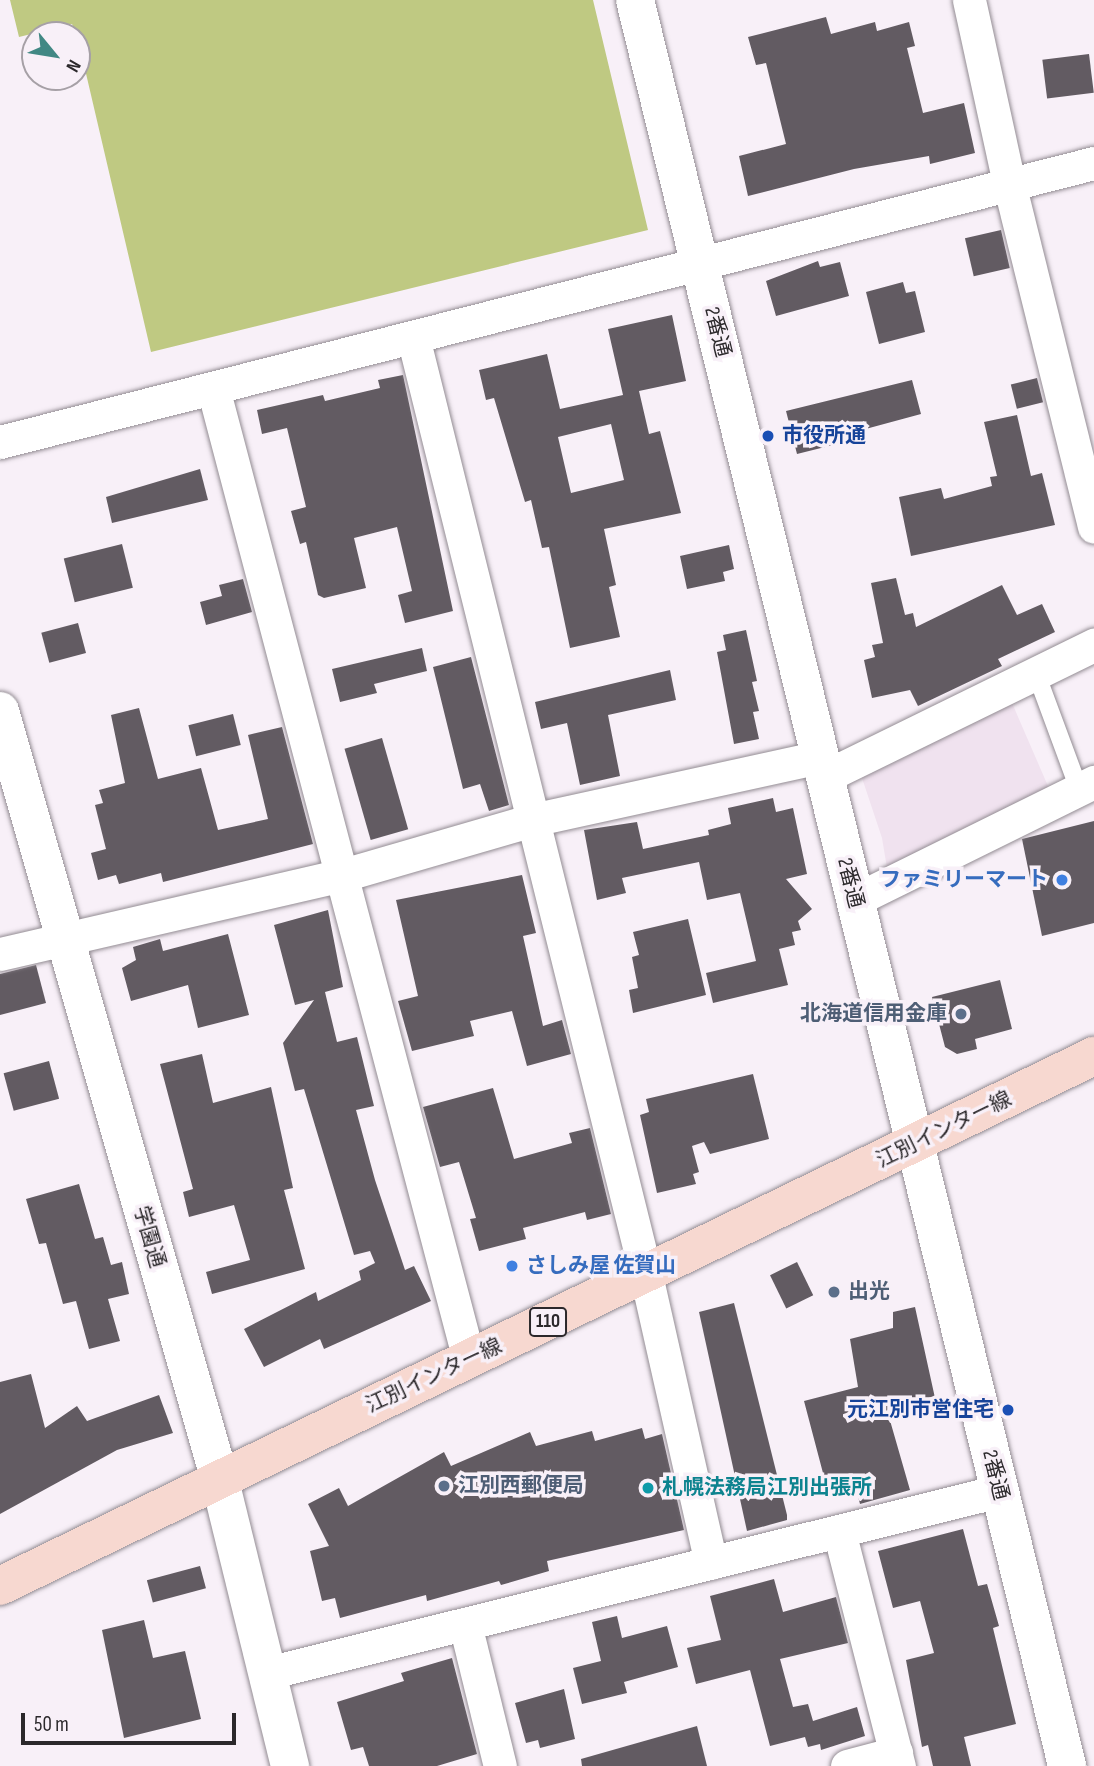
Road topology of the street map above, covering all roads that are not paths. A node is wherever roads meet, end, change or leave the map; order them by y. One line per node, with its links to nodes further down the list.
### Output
1 (635, 0): 5 (street, 2番通)
2 (969, 0): 4 (street)
3 (1094, 163): 4 (street)
4 (1009, 183): 5 (street); 9 (street)
5 (701, 266): 6 (street); 13 (street, 2番通)
6 (413, 337): 7 (street); 15 (street)
7 (213, 387): 8 (street); 16 (street)
8 (0, 442)
9 (1094, 527)
10 (1094, 645): 11 (street)
11 (1036, 673): 13 (street); 14 (lane)
12 (0, 711): 18 (street, 学園通)
13 (822, 767): 15 (street); 17 (street, 2番通)
14 (1087, 785): 17 (street)
15 (536, 820): 16 (street); 22 (street)
16 (342, 874): 18 (street); 23 (street)
17 (855, 900): 21 (street, 2番通)
18 (62, 939): 19 (street); 24 (street, 学園通)
19 (0, 954)
20 (1094, 1056): 21 (main road, 江別インター線 / 110)
21 (915, 1145): 22 (main road, 江別インター線 / 110); 25 (street, 2番通)
22 (646, 1275): 23 (main road, 江別インター線 / 110); 27 (street)
23 (469, 1360): 24 (main road, 江別インター線 / 110)
24 (219, 1477): 28 (main road, 江別インター線 / 110); 30 (street, 学園通)
25 (999, 1491): 26 (street); 35 (street, 2番通)
26 (839, 1531): 27 (street); 31 (street)
27 (711, 1563): 29 (street)
28 (0, 1586)
29 (465, 1624): 30 (street); 33 (street)
30 (267, 1673): 32 (street, 学園通)
31 (898, 1760): 34 (street)
32 (290, 1766)
33 (500, 1766)
34 (847, 1766)
35 (1067, 1766)

